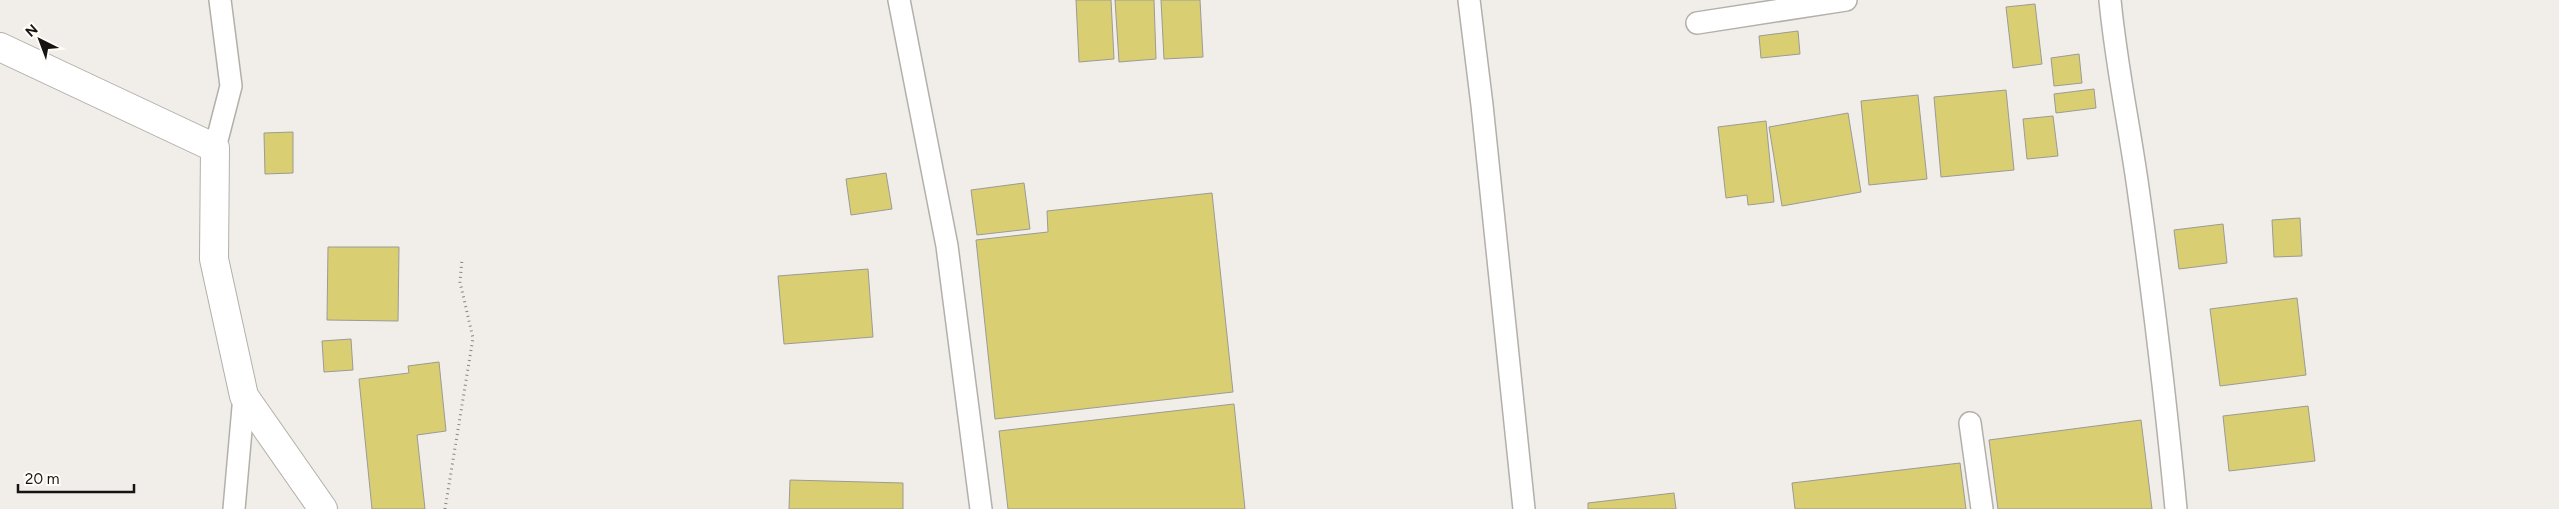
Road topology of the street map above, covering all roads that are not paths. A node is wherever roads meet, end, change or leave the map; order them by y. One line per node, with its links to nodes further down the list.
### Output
1 (220, 0): 8 (lane)
2 (899, 0): 13 (lane)
3 (1469, 0): 14 (lane)
4 (1846, 0): 6 (lane)
5 (2110, 0): 16 (lane)
6 (1697, 24)
7 (0, 46): 8 (street)
8 (215, 148): 9 (street)
9 (244, 396): 11 (lane); 12 (street)
10 (1970, 423): 15 (lane)
11 (234, 509)
12 (323, 509)
13 (981, 509)
14 (1524, 509)
15 (1982, 509)
16 (2176, 509)

